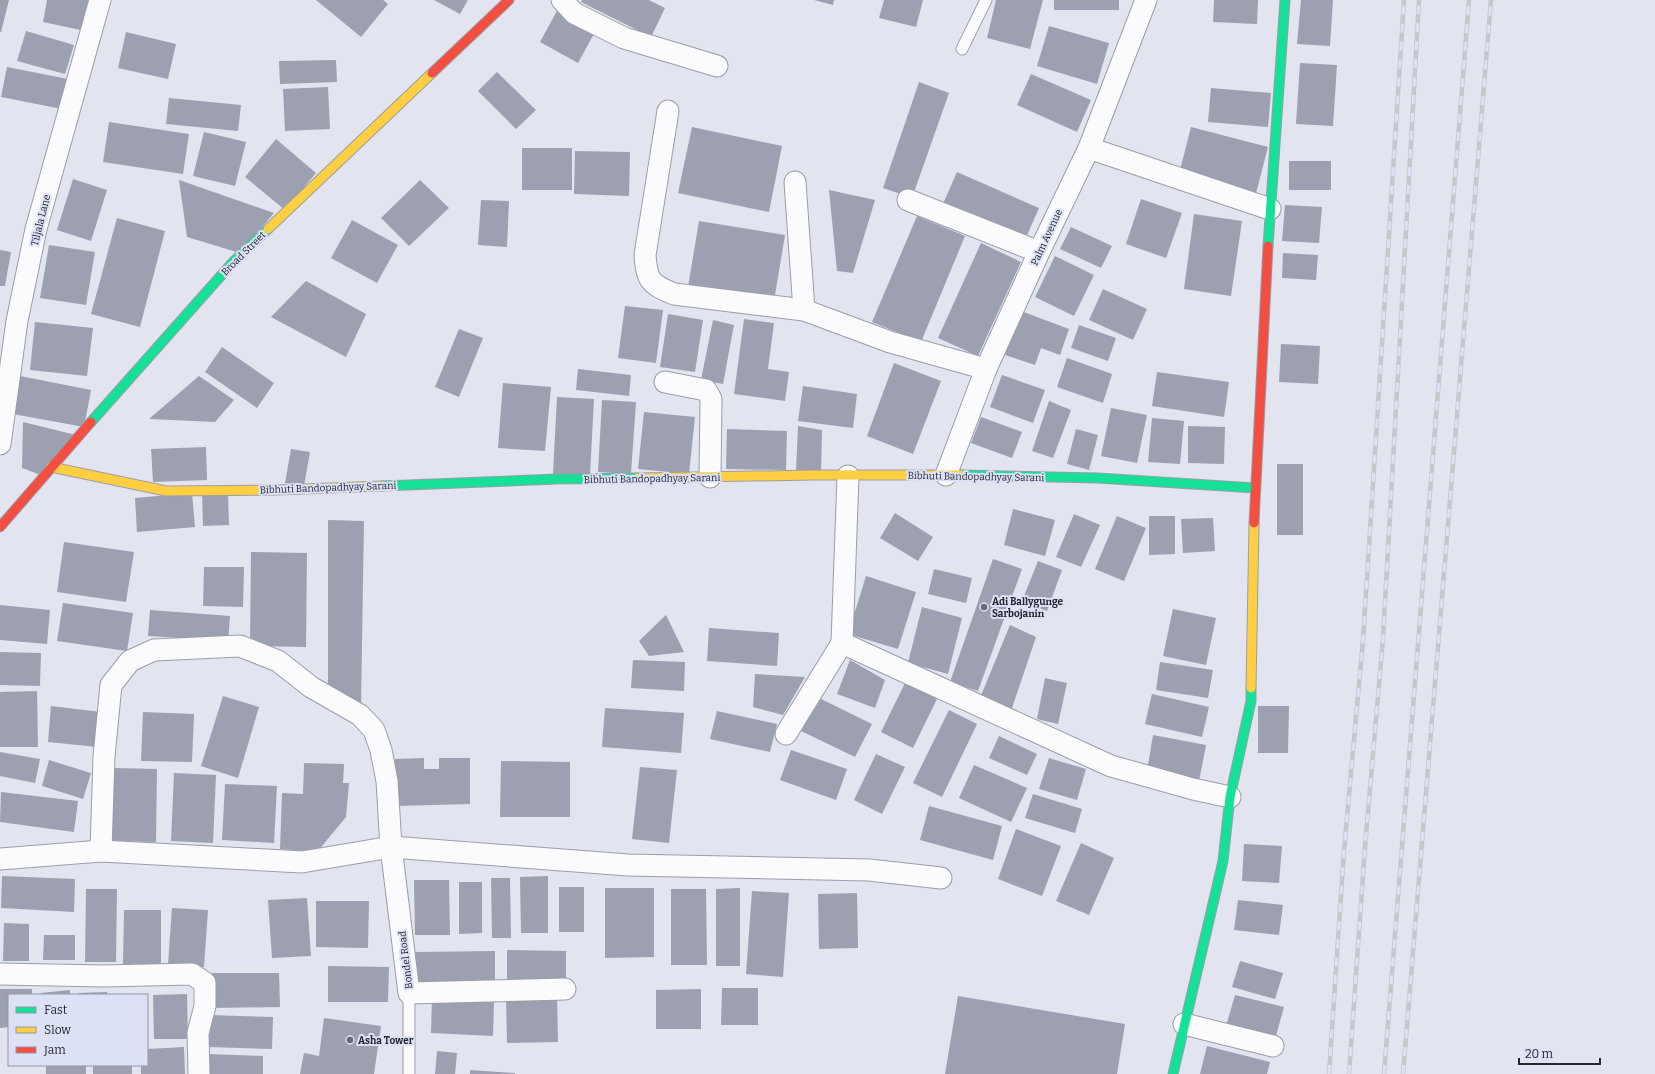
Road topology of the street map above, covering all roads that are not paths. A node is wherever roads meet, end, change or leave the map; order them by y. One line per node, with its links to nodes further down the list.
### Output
1 (100, 0): 18 (street, Tiljala Lane)
2 (508, 0): 19 (street, Broad Street)
3 (562, 0): 8 (street)
4 (986, 0): 7 (lane)
5 (1146, 0): 10 (street, Palm Avenue)
6 (1285, 0): 13 (street)
7 (962, 48)
8 (717, 66)
9 (668, 111): 15 (street)
10 (1089, 148): 13 (street); 14 (street, Palm Avenue)
11 (795, 182): 15 (street)
12 (908, 200): 14 (street)
13 (1270, 209): 23 (street)
14 (1039, 252): 16 (street, Palm Avenue)
15 (804, 310): 16 (street)
16 (986, 369): 20 (street, Palm Avenue)
17 (665, 382): 22 (street)
18 (0, 444)
19 (51, 467): 22 (street, Bibhuti Bandopadhyay Sarani); 24 (street, Broad Street)
20 (946, 475): 21 (street, Bibhuti Bandopadhyay Sarani); 23 (street, Bibhuti Bandopadhyay Sarani)
21 (848, 476): 22 (street, Bibhuti Bandopadhyay Sarani); 25 (street)
22 (710, 477)
23 (1255, 488): 27 (street)
24 (0, 527)
25 (842, 643): 26 (street); 27 (street)
26 (786, 734)
27 (1230, 797): 35 (street)
28 (392, 847): 29 (street); 29 (street, Bondel Road); 31 (street); 34 (street, Bondel Road)
29 (101, 851): 30 (street)
30 (0, 859)
31 (941, 878)
32 (0, 974): 37 (street)
33 (565, 989): 34 (street)
34 (409, 993): 38 (lane, Bondel Road)
35 (1184, 1024): 36 (street); 39 (street)
36 (1272, 1046)
37 (199, 1074)
38 (409, 1074)
39 (1173, 1074)

